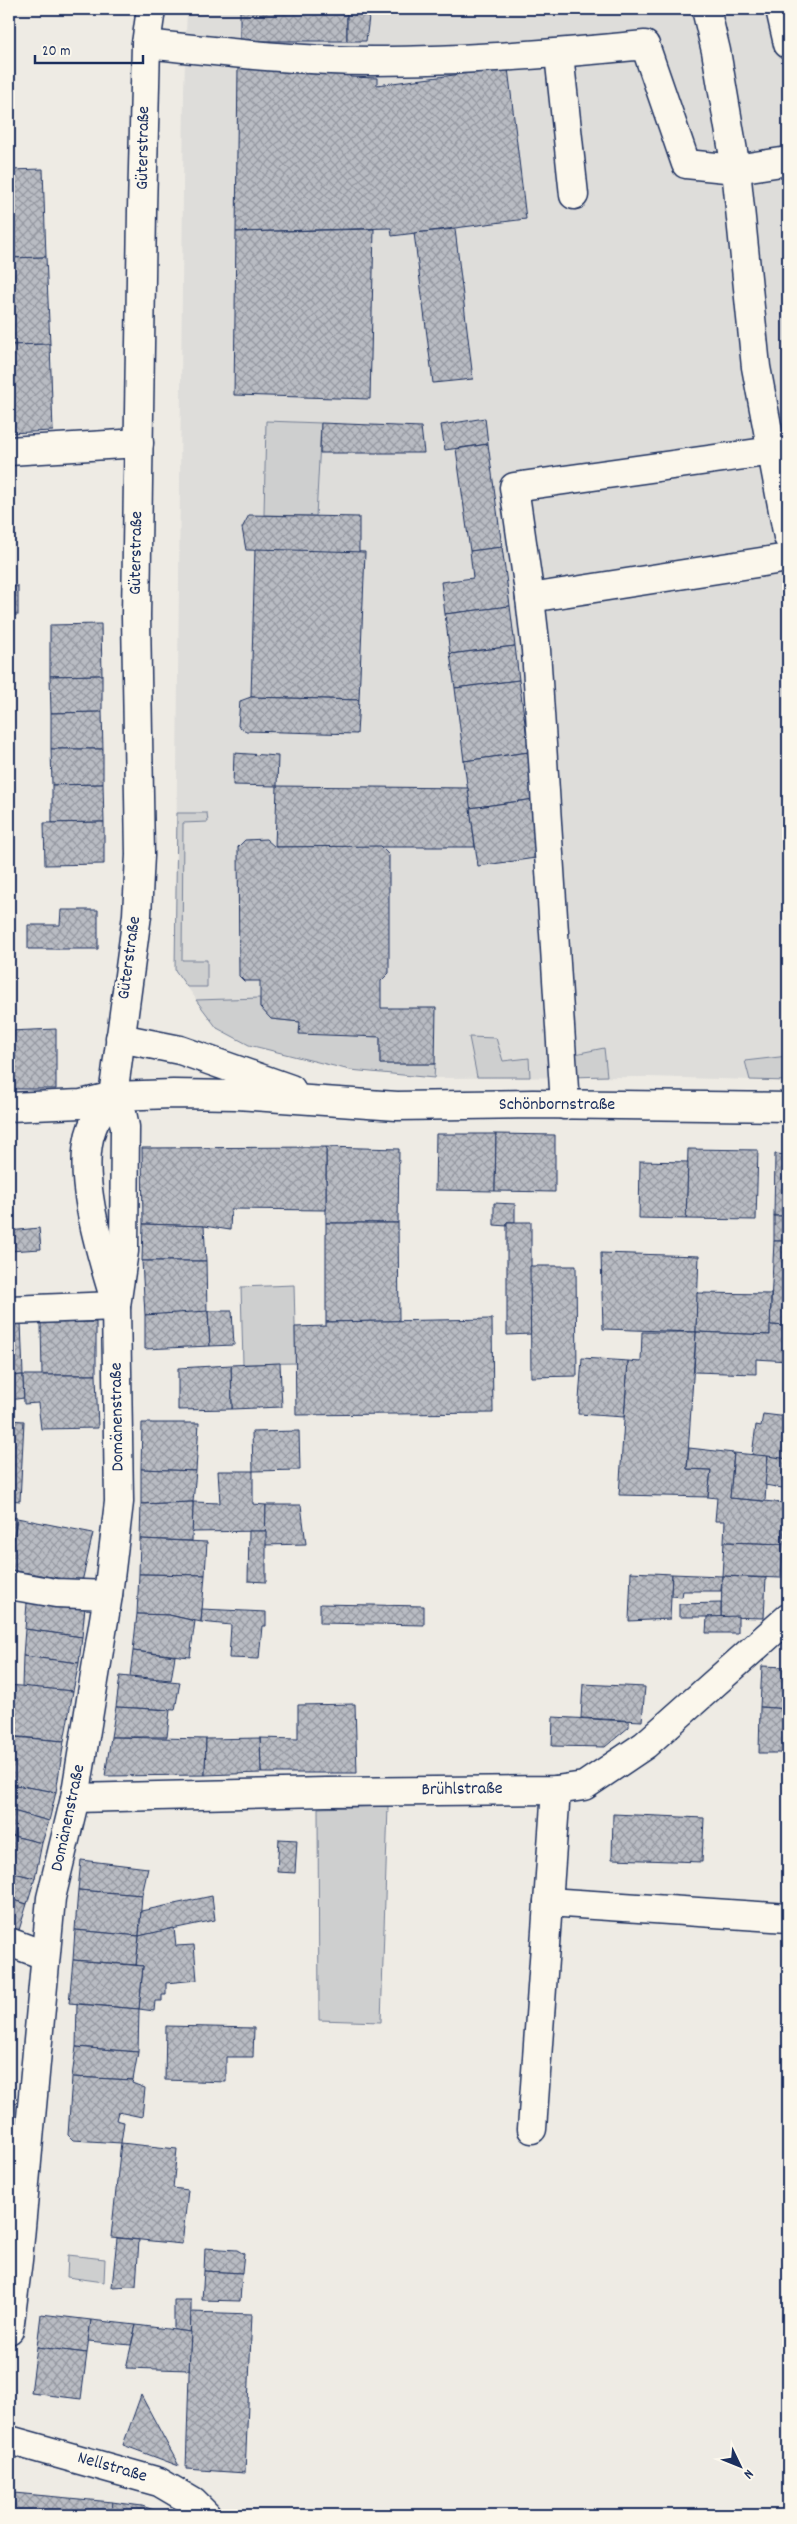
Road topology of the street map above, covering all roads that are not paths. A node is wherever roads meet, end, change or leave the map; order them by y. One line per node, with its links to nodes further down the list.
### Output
1 (151, 9): 4 (street, Güterstraße)
2 (706, 9): 8 (street)
3 (780, 9): 5 (street)
4 (146, 44): 6 (street); 10 (street, Güterstraße)
5 (788, 44)
6 (559, 54): 8 (street); 9 (street)
7 (788, 161): 8 (street)
8 (736, 169): 12 (street)
9 (574, 195)
10 (139, 443): 11 (street); 16 (street, Güterstraße)
11 (9, 451)
12 (772, 451): 13 (street); 15 (street)
13 (788, 537)
14 (788, 558): 15 (street)
15 (530, 598): 19 (street)
16 (120, 1038): 17 (street, Güterstraße); 18 (street, Schönbornstraße)
17 (113, 1096): 18 (street, Schönbornstraße); 20 (street, Schönbornstraße); 22 (street, Domänenstraße); 22 (street, Domänenstraße)
18 (325, 1101): 19 (street, Schönbornstraße)
19 (565, 1105): 21 (street, Schönbornstraße)
20 (9, 1107)
21 (788, 1107)
22 (116, 1306): 23 (street); 25 (street, Domänenstraße)
23 (9, 1310)
24 (9, 1585): 25 (street)
25 (108, 1595): 28 (street, Domänenstraße)
26 (788, 1618): 27 (street, Brühlstraße)
27 (556, 1790): 28 (street, Brühlstraße); 29 (street)
28 (75, 1798): 32 (street, Domänenstraße)
29 (548, 1902): 30 (street); 33 (street)
30 (788, 1918)
31 (9, 1942): 32 (street)
32 (44, 1955): 34 (street, Domänenstraße)
33 (532, 2129)
34 (9, 2330)
35 (9, 2440): 36 (street, Nellstraße)
36 (206, 2515)

